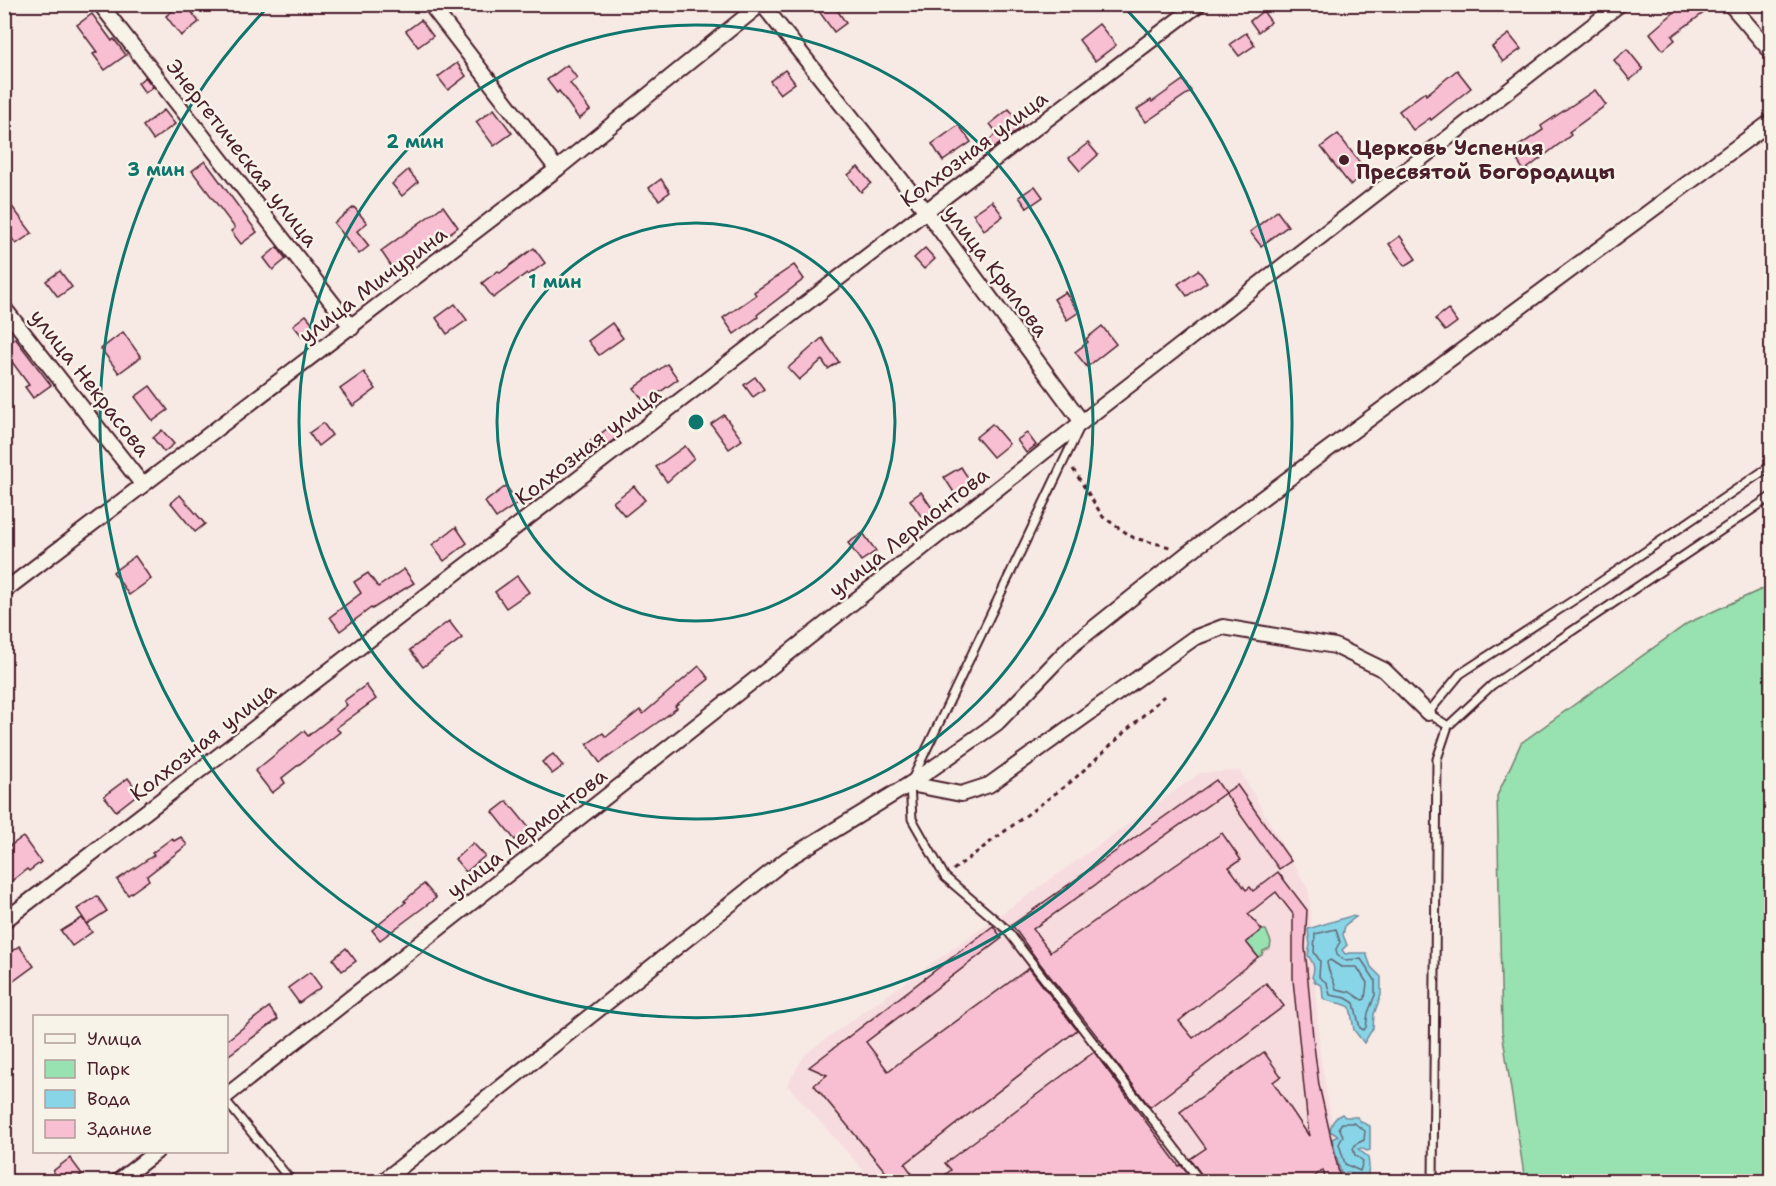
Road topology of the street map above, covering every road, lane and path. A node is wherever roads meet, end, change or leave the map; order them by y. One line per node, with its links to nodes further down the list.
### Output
1 (100, 4): 12 (street, Энергетическая улица)
2 (430, 4): 9 (street)
3 (762, 4): 9 (street, улица Мичурина); 10 (street, улица Крылова)
4 (1199, 4): 10 (street, Колхозная улица)
5 (1620, 4): 13 (street, улица Лермонтова)
6 (1730, 4): 7 (street)
7 (1772, 53)
8 (1772, 121): 18 (street)
9 (557, 169): 12 (street, улица Мичурина)
10 (926, 211): 13 (street, улица Крылова); 25 (street, Колхозная улица)
11 (4, 308): 16 (street, улица Некрасова)
12 (352, 328): 16 (street, улица Мичурина)
13 (1082, 422): 14 (lane); 26 (street, улица Лермонтова)
14 (1066, 457): 18 (path); 23 (lane)
15 (1772, 465): 21 (lane)
16 (142, 484): 19 (street, улица Мичурина)
17 (1772, 496): 22 (lane)
18 (1188, 553): 23 (street)
19 (4, 591)
20 (1164, 696): 24 (path)
21 (1428, 713): 22 (lane); 23 (street)
22 (1448, 726): 33 (lane)
23 (910, 784): 24 (lane); 31 (street)
24 (945, 877): 32 (lane)
25 (4, 921)
26 (228, 1094)
27 (228, 1103): 30 (lane)
28 (155, 1153): 29 (street)
29 (117, 1182)
30 (292, 1182)
31 (382, 1182)
32 (1201, 1182)
33 (1433, 1182)

